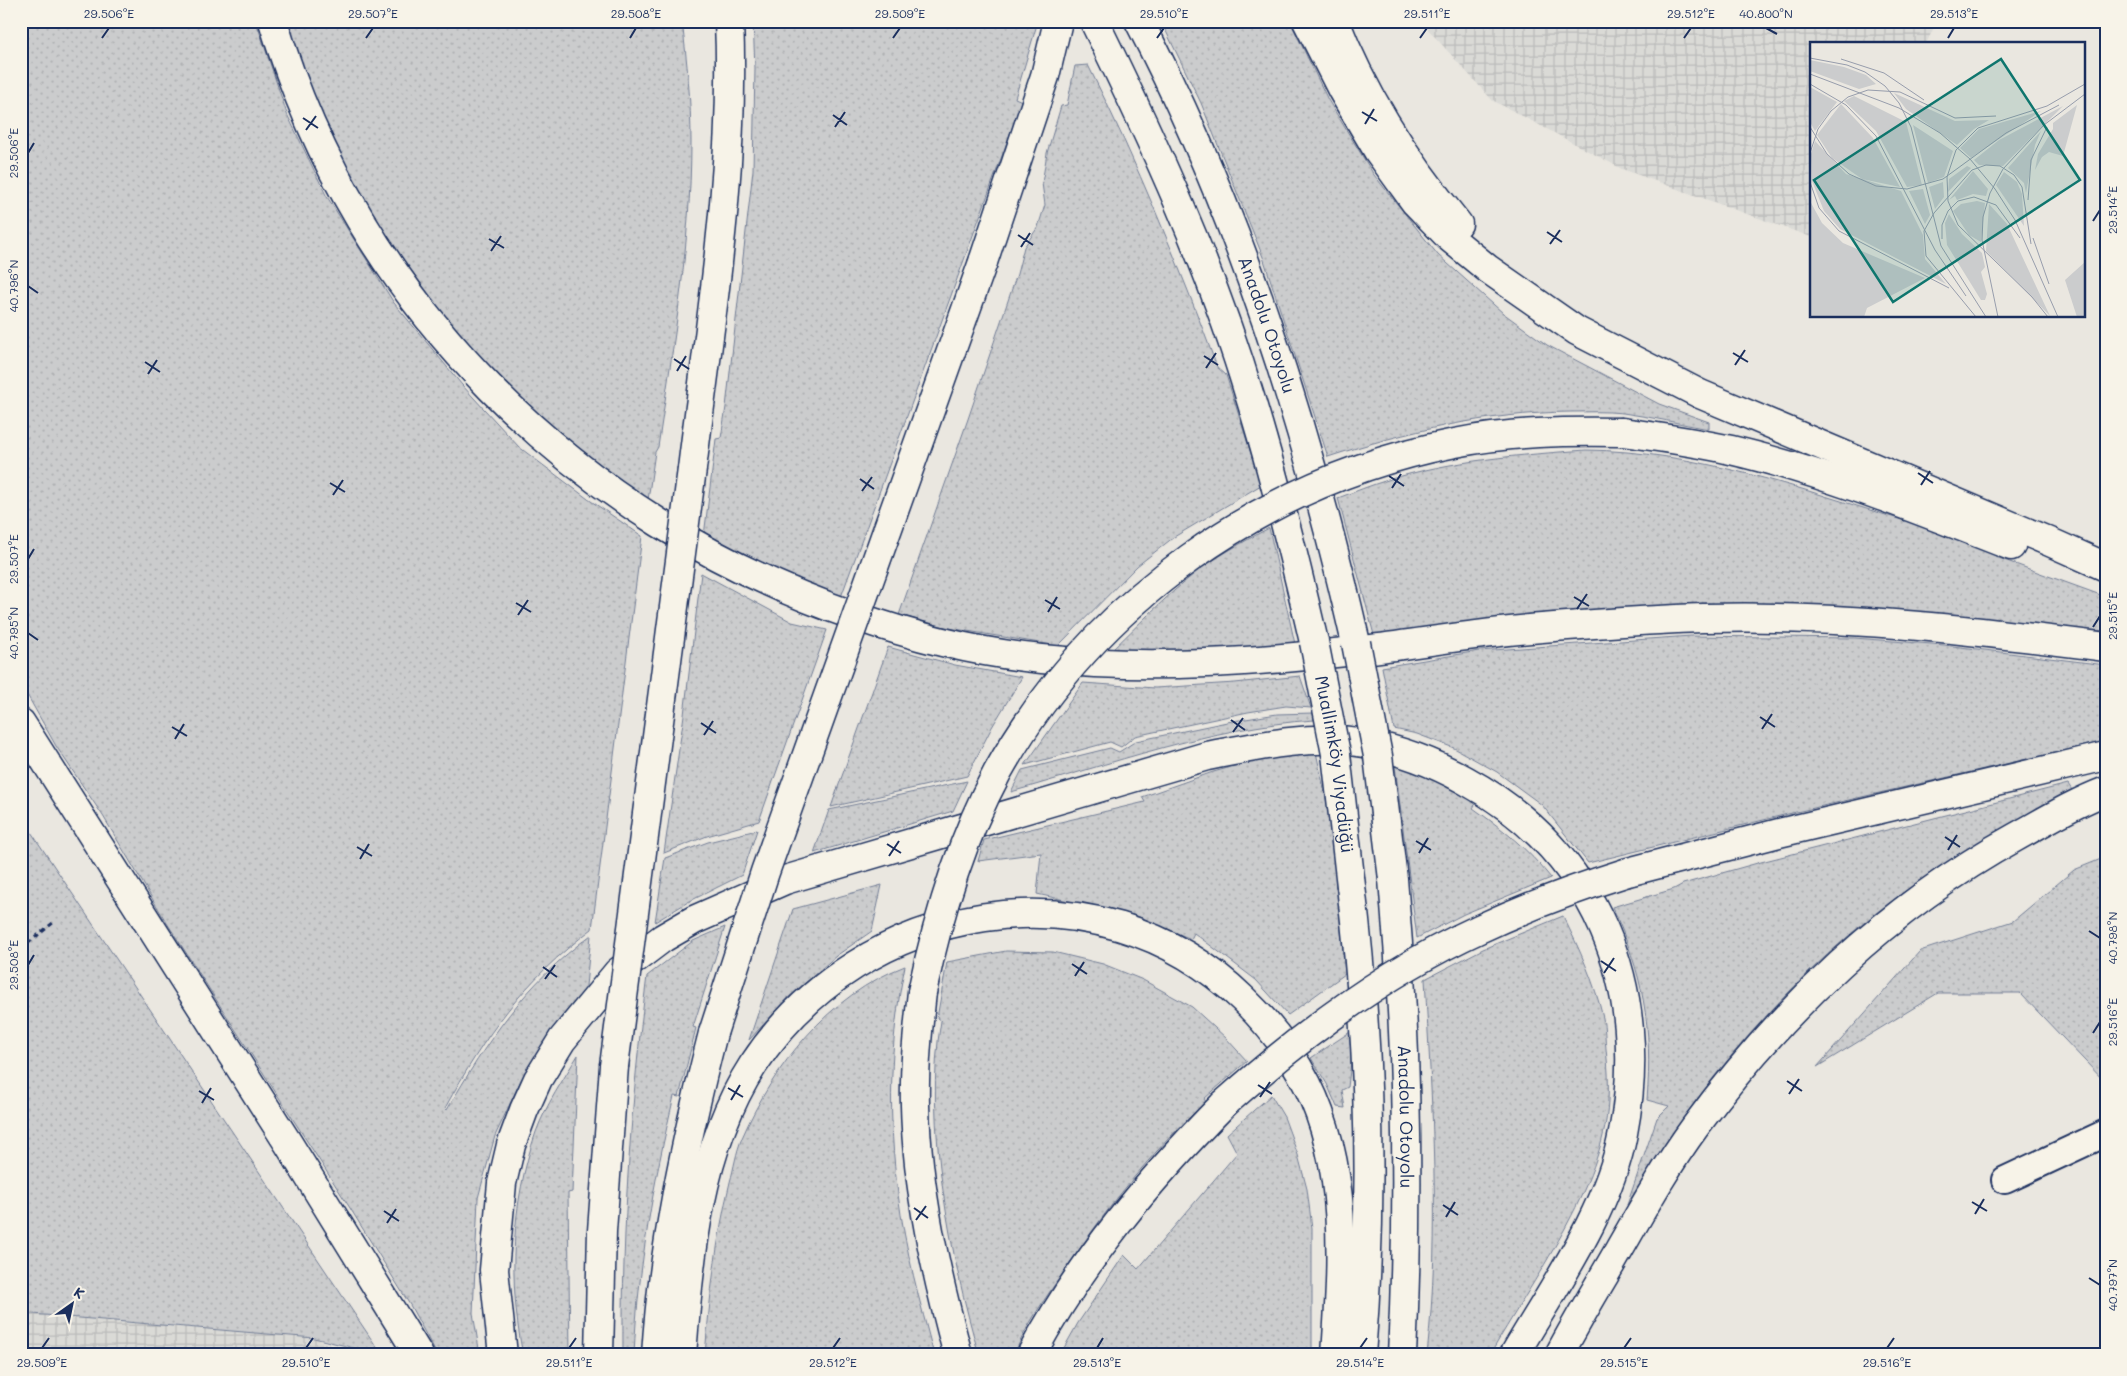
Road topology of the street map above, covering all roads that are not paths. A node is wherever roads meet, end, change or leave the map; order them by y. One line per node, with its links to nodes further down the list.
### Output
1 (273, 21): 12 (highway)
2 (728, 21): 21 (highway, bridge)
3 (1094, 21): 11 (highway, Anadolu Otoyolu)
4 (1139, 21): 28 (highway, Anadolu Otoyolu, bridge)
5 (1307, 21): 8 (highway)
6 (1334, 21): 8 (highway)
7 (1055, 32): 22 (highway, bridge)
8 (1541, 306): 9 (highway)
9 (2106, 567)
10 (2106, 574): 24 (highway, bridge)
11 (1314, 642): 16 (highway, Muallimköy Viyadüğü, bridge)
12 (2106, 646)
13 (21, 723): 19 (highway)
14 (2106, 756): 25 (highway, bridge)
15 (2106, 791): 30 (highway)
16 (1352, 886): 27 (highway, Anadolu Otoyolu)
17 (2106, 1133): 18 (street)
18 (2005, 1180)
19 (418, 1355)
20 (503, 1355): 29 (highway)
21 (599, 1355)
22 (656, 1355)
23 (682, 1355): 26 (highway)
24 (958, 1355)
25 (1031, 1355)
26 (1336, 1355)
27 (1361, 1355)
28 (1402, 1355)
29 (1514, 1355)
30 (1559, 1355)

